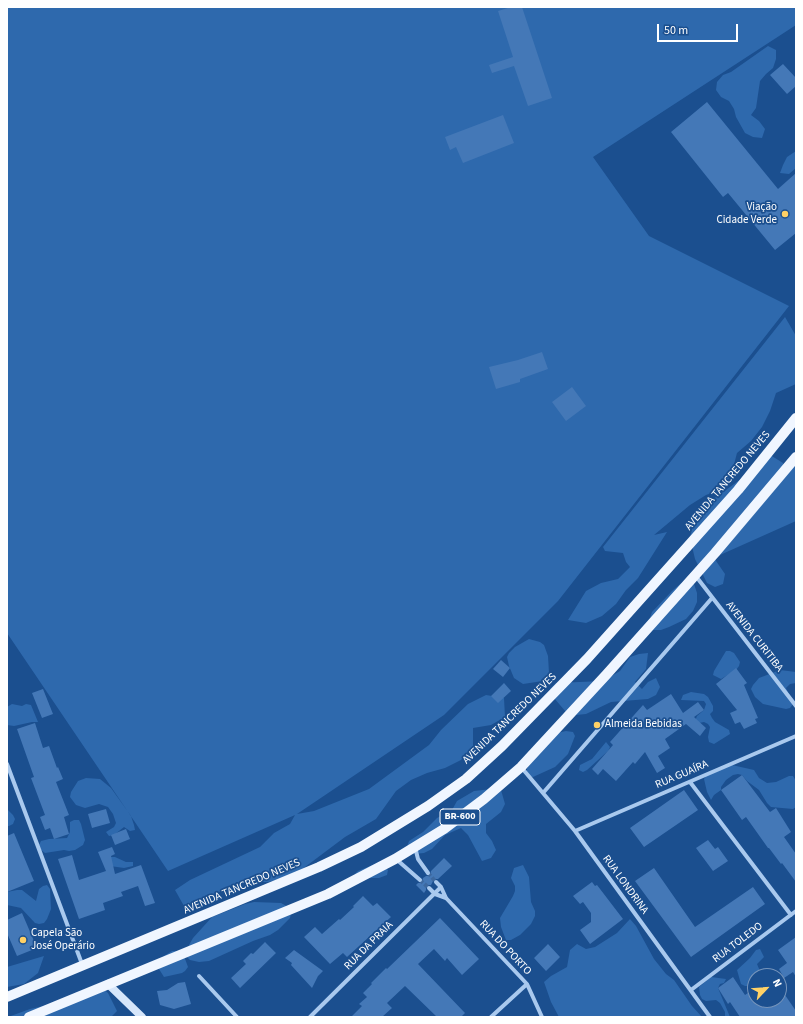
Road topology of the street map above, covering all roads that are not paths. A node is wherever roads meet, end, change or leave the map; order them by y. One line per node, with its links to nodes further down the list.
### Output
1 (796, 418): 23 (main road, AVENIDA TANCREDO NEVES / BR-600)
2 (796, 457): 3 (main road, BR-600)
3 (695, 575): 4 (street, AVENIDA CURITIBA); 8 (main road, BR-600)
4 (712, 598): 5 (street, AVENIDA CURITIBA); 10 (street)
5 (796, 706)
6 (796, 736): 9 (street, RUA GUAÍRA)
7 (7, 764): 23 (street)
8 (521, 767): 10 (street, RUA LONDRINA); 12 (main road, BR-600)
9 (690, 782): 11 (street, RUA GUAÍRA); 22 (street)
10 (543, 793): 11 (street, RUA LONDRINA)
11 (575, 831): 27 (street, RUA LONDRINA)
12 (415, 847): 13 (main road, BR-600); 14 (street)
13 (395, 859): 15 (street); 25 (main road, BR-600)
14 (428, 873)
15 (420, 880)
16 (436, 882): 17 (street, RUA DO PORTO)
17 (441, 887): 19 (street, RUA DA PRAIA); 20 (street, RUA DO PORTO)
18 (429, 888): 19 (street)
19 (434, 894): 20 (street, RUA DO PORTO); 32 (street, RUA DA PRAIA)
20 (446, 898): 26 (street, RUA DO PORTO)
21 (796, 911): 22 (street, RUA TOLEDO)
22 (791, 915): 27 (street, RUA TOLEDO)
23 (83, 966): 28 (main road, AVENIDA TANCREDO NEVES / BR-600)
24 (199, 976): 31 (street)
25 (108, 984): 29 (main road, BR-600); 30 (street)
26 (526, 984): 33 (street); 34 (street, RUA DO PORTO)
27 (691, 990): 35 (street, RUA LONDRINA)
28 (7, 997)
29 (29, 1017)
30 (142, 1017)
31 (237, 1017)
32 (310, 1017)
33 (491, 1017)
34 (542, 1017)
35 (710, 1017)

